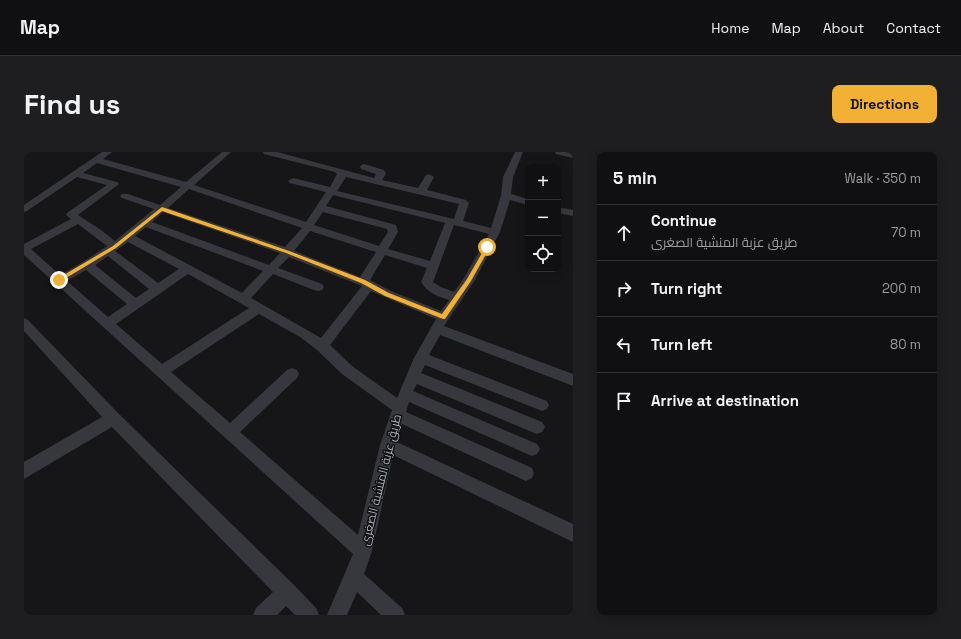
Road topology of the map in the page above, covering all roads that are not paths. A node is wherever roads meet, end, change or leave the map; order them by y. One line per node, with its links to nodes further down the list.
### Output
1 (108, 152): 8 (street)
2 (227, 152): 15 (street)
3 (267, 152): 6 (street)
4 (519, 152): 19 (street, طريق عزبة المنشية الصغرى)
5 (559, 152): 7 (street)
6 (282, 154): 10 (street)
7 (573, 155)
8 (96, 160): 11 (street); 15 (street)
9 (364, 166): 14 (street)
10 (342, 173): 14 (street); 16 (street)
11 (75, 174): 22 (street); 26 (street)
12 (429, 176): 17 (street)
13 (293, 181): 16 (street)
14 (377, 181): 17 (street)
15 (188, 186): 23 (street); 29 (street)
16 (331, 191): 21 (street); 27 (street)
17 (421, 192): 27 (street)
18 (125, 196): 23 (street)
19 (506, 196): 20 (street); 30 (street, طريق عزبة المنشية الصغرى)
20 (525, 201)
21 (321, 208): 29 (street); 34 (street)
22 (24, 209)
23 (162, 209): 28 (street); 35 (street)
24 (561, 211): 25 (street)
25 (573, 213)
26 (76, 220): 32 (street); 33 (street)
27 (454, 222): 30 (street); 37 (street)
28 (146, 223): 31 (street); 39 (street)
29 (308, 227): 34 (street); 35 (street)
30 (495, 232): 44 (street, طريق عزبة المنشية الصغرى)
31 (128, 237): 33 (street); 38 (street)
32 (24, 249): 40 (street)
33 (111, 249): 36 (street); 43 (street)
34 (382, 250): 37 (street); 41 (street)
35 (287, 252): 39 (street); 41 (street)
36 (87, 265): 40 (street); 46 (street)
37 (433, 266): 44 (street)
38 (187, 268): 43 (street); 45 (street)
39 (271, 269): 42 (street); 45 (street)
40 (59, 280): 49 (street)
41 (366, 283): 50 (street); 51 (street)
42 (318, 287)
43 (157, 289): 46 (street)
44 (457, 298): 50 (street, طريق عزبة المنشية الصغرى)
45 (243, 299): 47 (street)
46 (136, 304): 49 (street)
47 (259, 308): 51 (street); 53 (street)
48 (24, 323): 60 (street)
49 (108, 323): 53 (street)
50 (441, 323): 52 (street, طريق عزبة المنشية الصغرى); 56 (street)
51 (322, 346): 59 (street)
52 (421, 358): 55 (street, طريق عزبة المنشية الصغرى); 58 (street)
53 (162, 371): 62 (street)
54 (292, 374): 62 (street)
55 (413, 376): 57 (street, طريق عزبة المنشية الصغرى); 61 (street)
56 (573, 380)
57 (405, 394): 59 (street, طريق عزبة المنشية الصغرى); 64 (street)
58 (542, 405)
59 (398, 412): 63 (street, طريق عزبة المنشية الصغرى); 66 (street)
60 (113, 418): 65 (street); 70 (street)
61 (537, 427)
62 (230, 432): 68 (street)
63 (388, 445): 67 (street); 68 (street, طريق عزبة المنشية الصغرى)
64 (532, 449)
65 (24, 471)
66 (526, 473)
67 (573, 533)
68 (363, 551): 69 (street, طريق عزبة المنشية الصغرى)
69 (354, 577): 73 (street, طريق عزبة المنشية الصغرى); 74 (street)
70 (287, 592): 71 (street); 72 (street)
71 (263, 615)
72 (309, 615)
73 (338, 615)
74 (395, 615)

